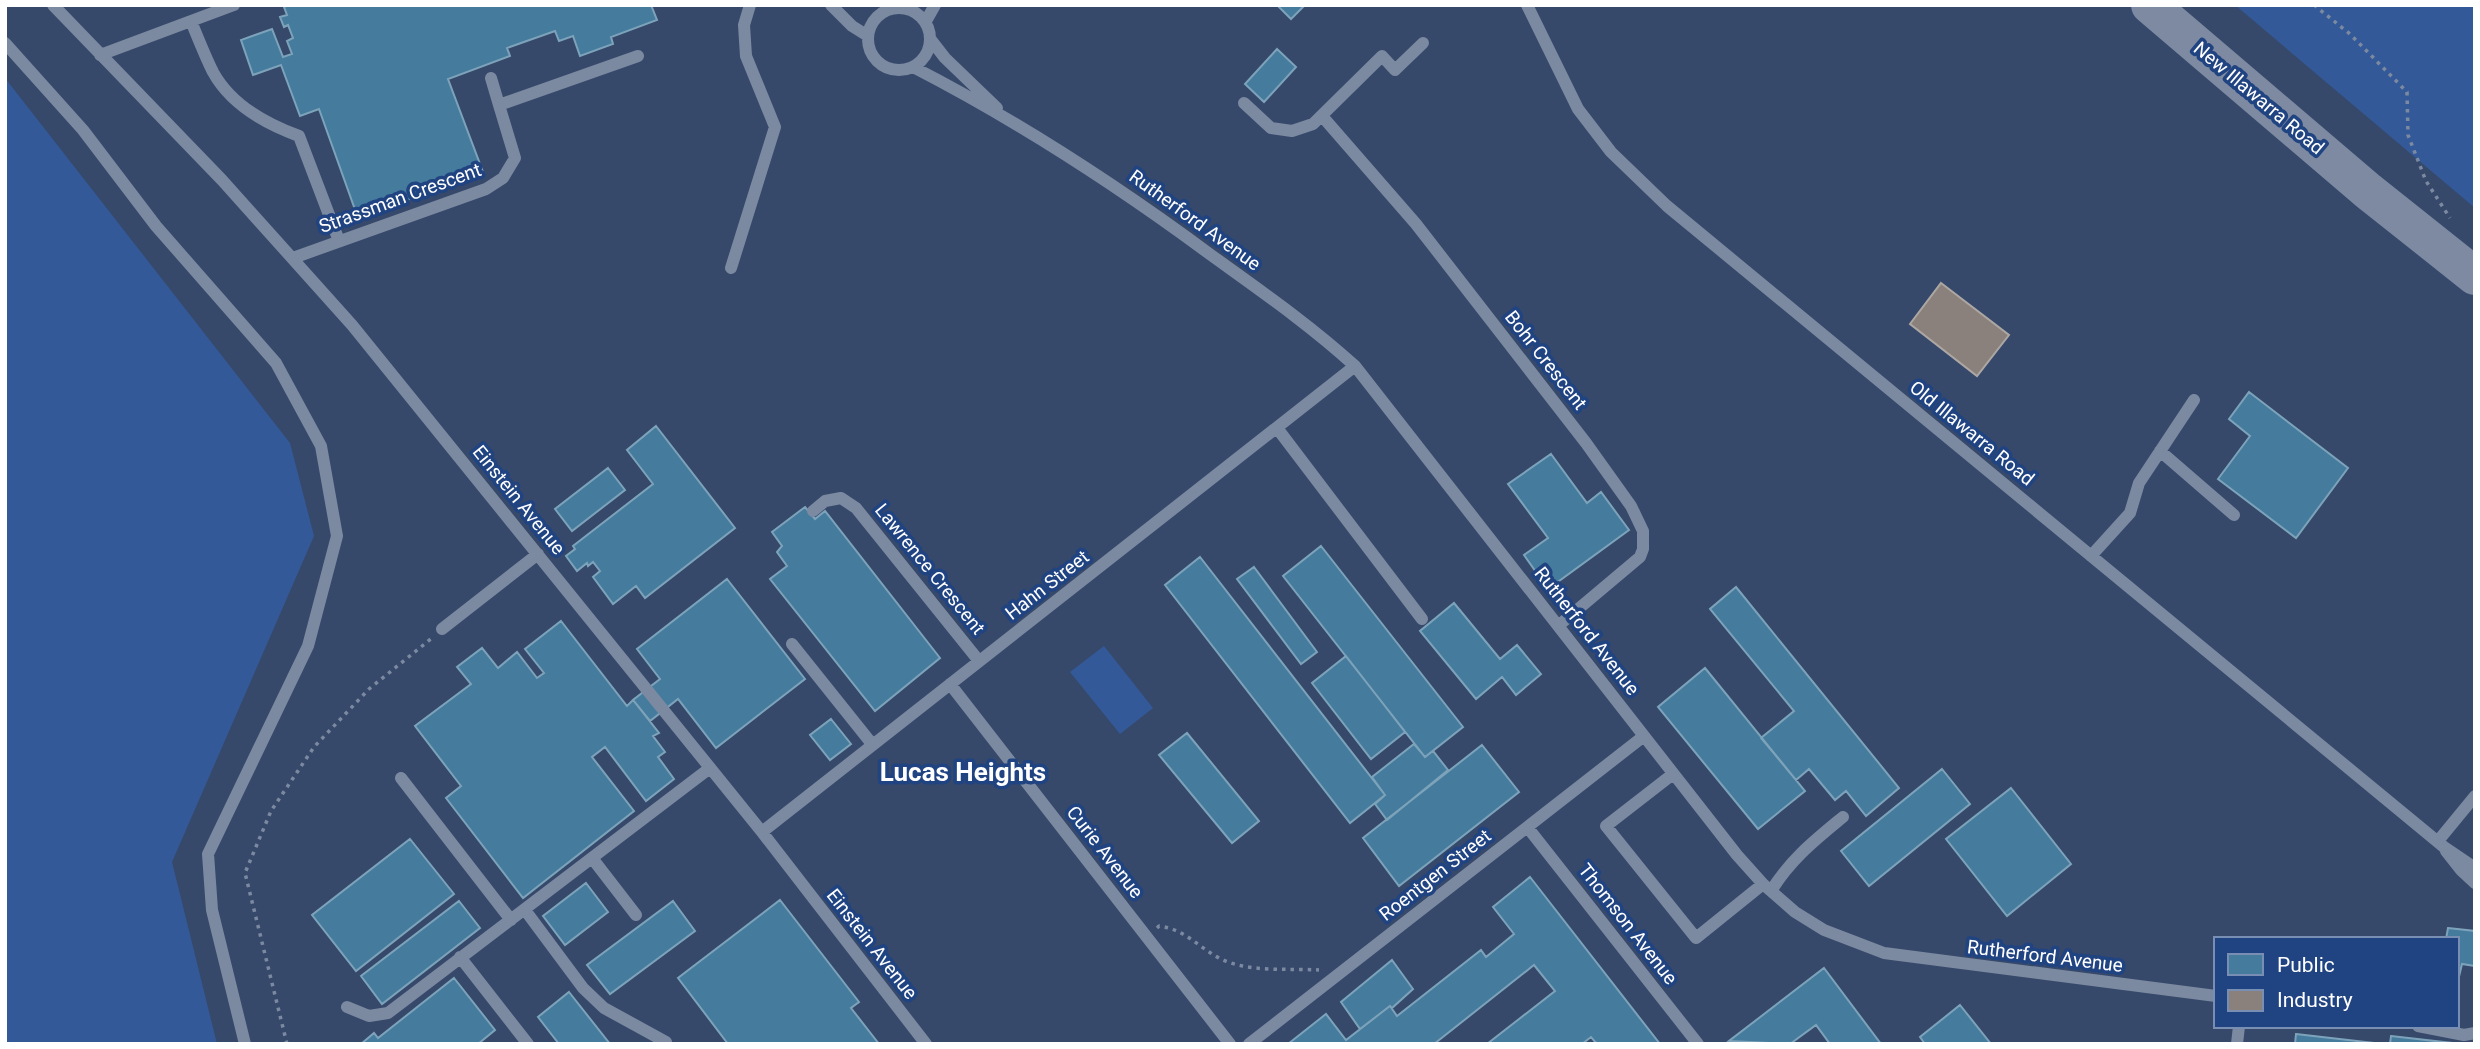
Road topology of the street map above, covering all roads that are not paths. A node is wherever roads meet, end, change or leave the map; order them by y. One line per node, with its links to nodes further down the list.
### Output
1 (53, 5): 16 (lane, Einstein Avenue)
2 (234, 5): 10 (lane)
3 (750, 5): 27 (lane)
4 (831, 5): 12 (lane)
5 (876, 5): 9 (lane)
6 (935, 5): 11 (lane)
7 (1527, 5): 37 (lane, Old Illawarra Road)
8 (2150, 5): 24 (highway, New Illawarra Road)
9 (896, 7): 11 (lane); 12 (lane)
10 (191, 21): 16 (lane); 25 (lane)
11 (926, 21): 13 (lane)
12 (868, 36): 18 (lane)
13 (931, 40): 18 (lane); 22 (lane, Rutherford Avenue)
14 (5, 43): 67 (lane)
15 (1423, 43): 23 (lane)
16 (100, 55): 26 (lane, Einstein Avenue)
17 (638, 56): 21 (lane)
18 (914, 67): 22 (lane, Rutherford Avenue)
19 (491, 78): 21 (lane, Strassman Crescent)
20 (1244, 103): 23 (lane)
21 (499, 105): 25 (lane, Strassman Crescent)
22 (1004, 115): 30 (lane, Rutherford Avenue)
23 (1322, 116): 39 (lane, Bohr Crescent)
24 (2368, 191): 28 (highway, New Illawarra Road); 29 (highway, New Illawarra Road)
25 (339, 241): 26 (lane, Strassman Crescent)
26 (293, 258): 36 (lane, Einstein Avenue)
27 (731, 268)
28 (2475, 276)
29 (2475, 293)
30 (1355, 366): 32 (lane, Hahn Street); 39 (lane, Rutherford Avenue)
31 (2194, 400): 33 (lane)
32 (1277, 428): 38 (lane); 42 (lane, Hahn Street)
33 (2160, 451): 35 (lane); 37 (lane)
34 (813, 511): 42 (lane, Lawrence Crescent)
35 (2234, 515)
36 (538, 554): 40 (lane); 46 (lane, Einstein Avenue)
37 (2091, 556): 53 (lane, Old Illawarra Road)
38 (1422, 619)
39 (1558, 626): 44 (lane, Rutherford Avenue)
40 (442, 629)
41 (792, 644): 45 (lane)
42 (979, 661): 43 (lane, Hahn Street)
43 (950, 684): 45 (lane, Hahn Street); 70 (lane, Curie Avenue)
44 (1644, 736): 47 (lane, Rutherford Avenue); 51 (lane, Roentgen Street)
45 (872, 744): 52 (lane, Hahn Street)
46 (710, 768): 52 (lane, Einstein Avenue); 54 (lane)
47 (1673, 774): 57 (lane, Rutherford Avenue); 57 (lane)
48 (401, 778): 60 (lane)
49 (2475, 796): 53 (lane)
50 (1843, 817): 57 (lane)
51 (1528, 828): 71 (lane, Roentgen Street); 72 (lane, Thomson Avenue)
52 (762, 832): 69 (lane, Einstein Avenue)
53 (2441, 844): 55 (lane, Old Illawarra Road); 56 (lane, Old Illawarra Road)
54 (592, 858): 58 (lane); 59 (lane)
55 (2475, 868)
56 (2475, 883)
57 (1767, 887): 62 (lane, Rutherford Avenue)
58 (525, 910): 60 (lane); 66 (lane)
59 (636, 915)
60 (511, 920): 61 (lane)
61 (460, 957): 63 (lane); 68 (lane)
62 (2214, 996)
63 (347, 1007)
64 (2428, 1028): 65 (lane)
65 (2474, 1037)
66 (666, 1042)
67 (245, 1044)
68 (528, 1044)
69 (926, 1044)
70 (1230, 1044)
71 (1249, 1044)
72 (1698, 1044)

